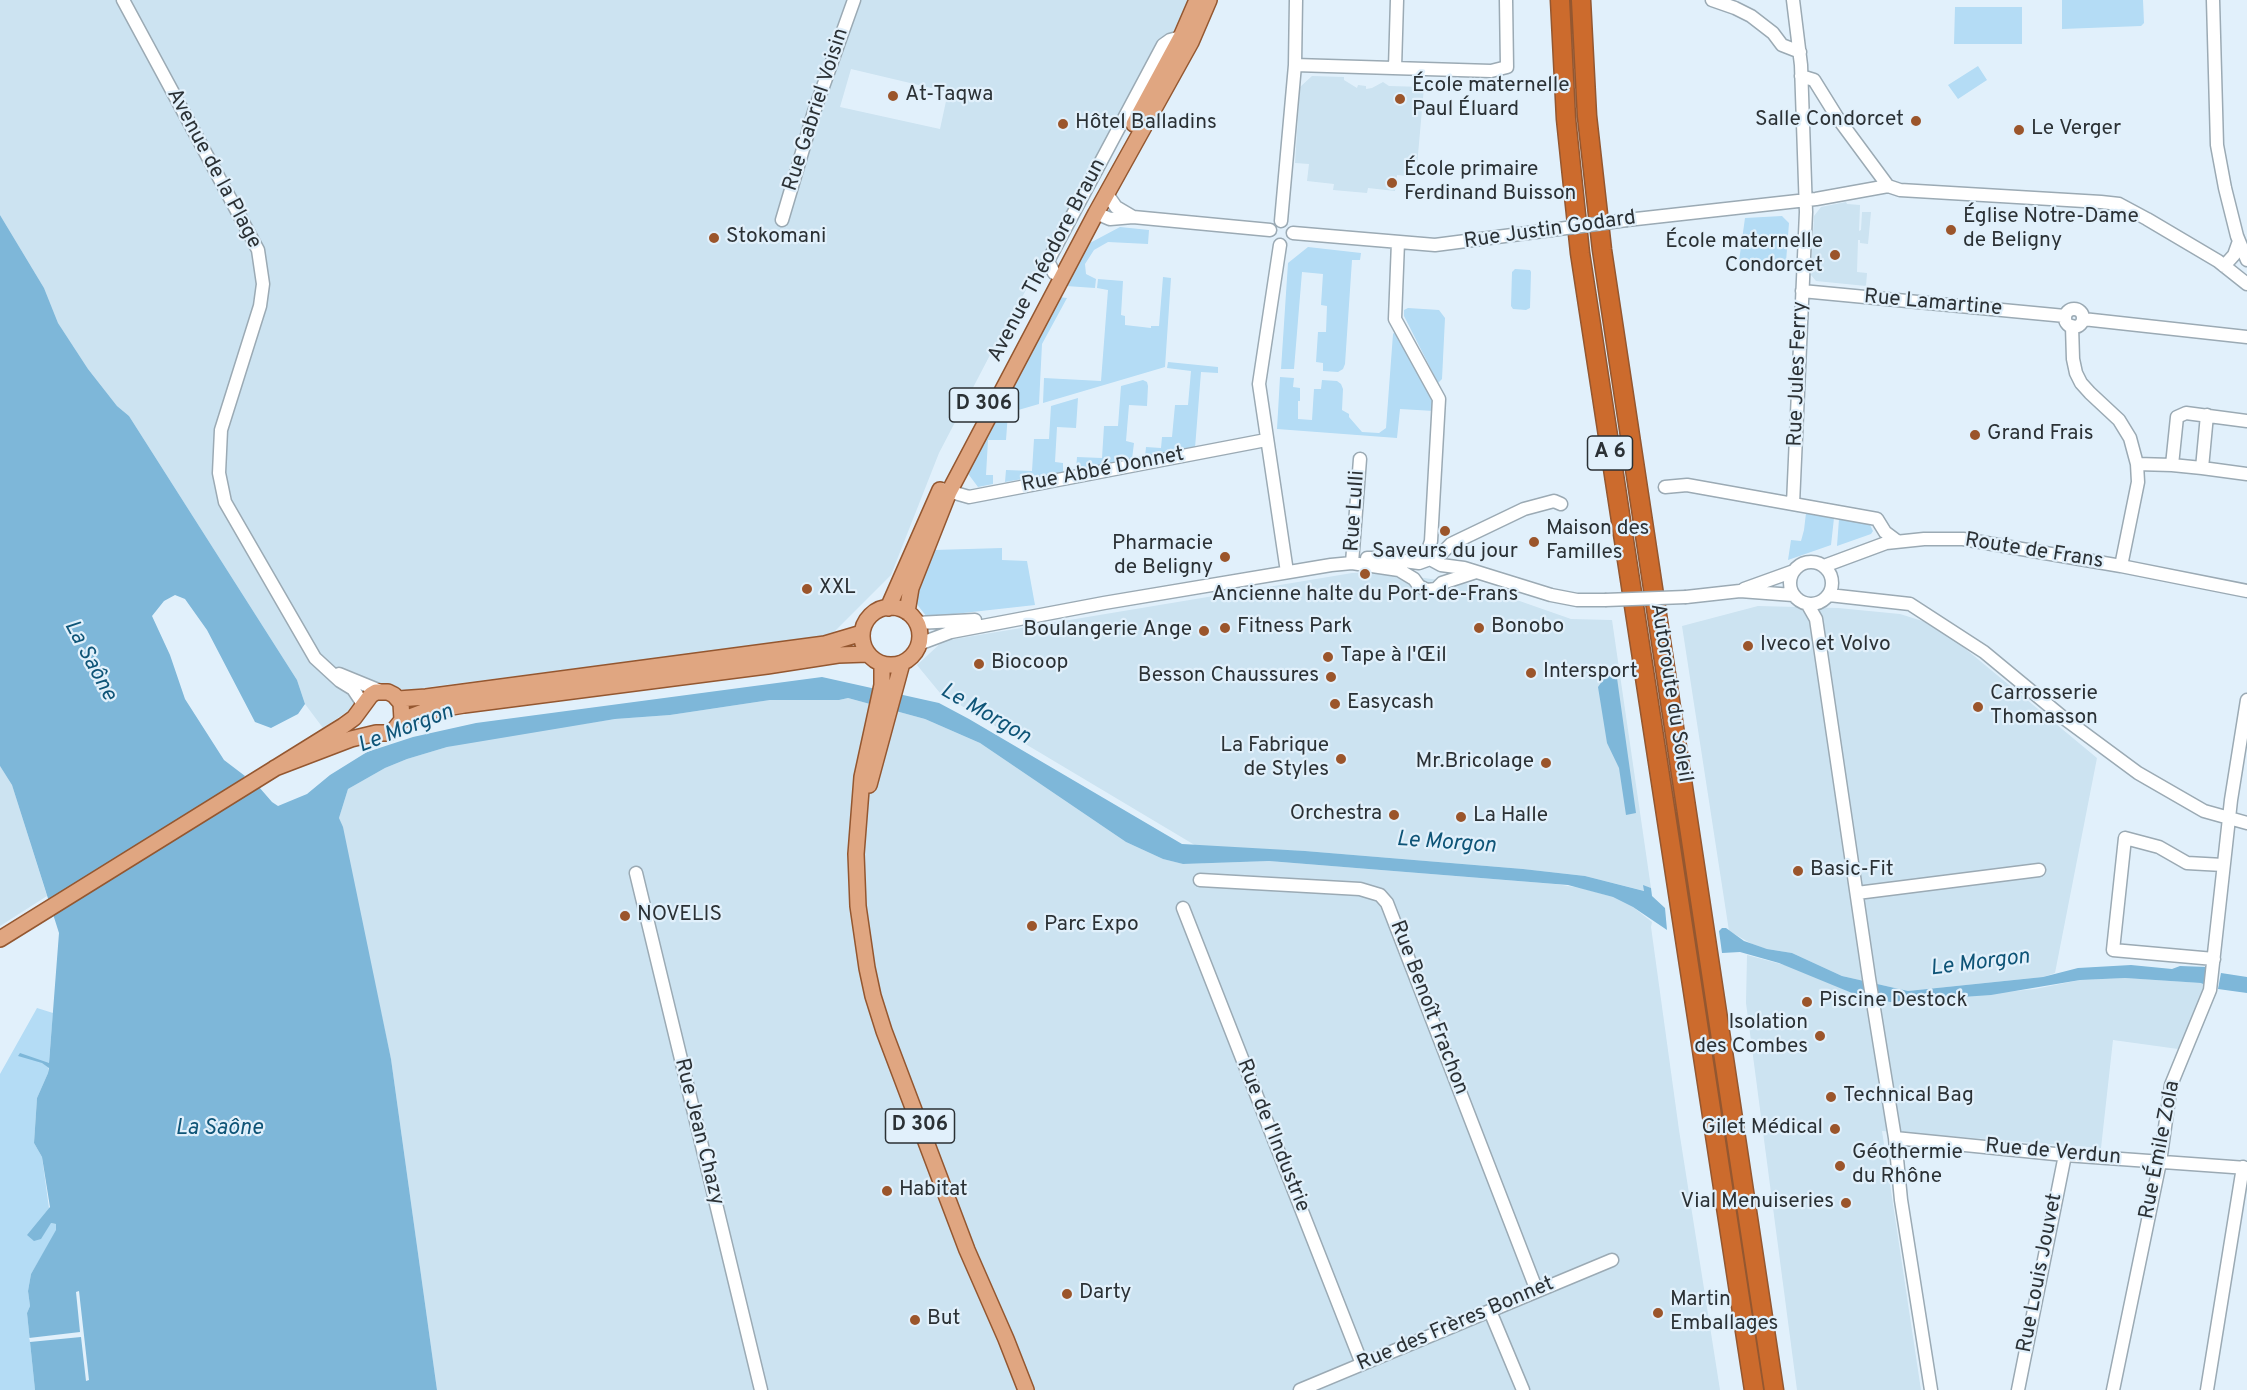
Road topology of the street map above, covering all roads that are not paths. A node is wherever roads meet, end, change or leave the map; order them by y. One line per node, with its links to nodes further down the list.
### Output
1 (123, 0): 70 (street, Avenue de la Plage)
2 (854, 0): 22 (street, Rue Gabriel Voisin)
3 (1197, 0): 20 (main road, Avenue Théodore Braun / D 306)
4 (1209, 0): 18 (main road, Avenue Théodore Braun / D 306)
5 (1296, 0): 14 (street)
6 (1397, 0): 15 (street)
7 (1506, 0): 15 (street)
8 (1560, 0): 103 (highway, Autoroute du Soleil / A 6)
9 (1581, 0): 104 (highway, Autoroute du Soleil / A 6)
10 (1712, 0): 13 (street)
11 (1793, 0): 13 (street, Rue Jules Ferry)
12 (2213, 0): 28 (street)
13 (1799, 46): 16 (street, Rue Jules Ferry)
14 (1295, 65): 15 (street); 23 (street)
15 (1395, 68)
16 (1801, 76): 17 (street); 19 (street, Rue Jules Ferry)
17 (1888, 186): 19 (street, Rue Justin Godard); 29 (street)
18 (1107, 194): 20 (main road, Avenue Théodore Braun / D 306); 21 (street)
19 (1806, 201): 26 (street, Rue Justin Godard, bridge); 31 (street, Rue Jules Ferry)
20 (1088, 207): 21 (street); 43 (main road, Avenue Théodore Braun / D 306); 43 (main road, Avenue Théodore Braun / D 306)
21 (1133, 217): 24 (street)
22 (782, 220)
23 (1281, 221): 24 (street); 25 (street)
24 (1270, 230): 27 (street)
25 (1293, 233): 26 (street, Rue Justin Godard); 27 (street)
26 (1398, 242): 49 (street)
27 (1280, 245): 36 (street)
28 (2243, 250): 29 (street)
29 (2224, 266): 30 (street)
30 (2247, 284)
31 (1802, 291): 32 (street, Rue Lamartine); 45 (street, Rue Jules Ferry)
32 (2073, 321): 33 (street, Rue Lamartine); 38 (street)
33 (2247, 337)
34 (2207, 415): 35 (street); 39 (street); 40 (street)
35 (2247, 421)
36 (1266, 440): 43 (street, Rue Abbé Donnet); 54 (street)
37 (1360, 459): 50 (street, Rue Lulli)
38 (2137, 464): 39 (street); 52 (street)
39 (2172, 465): 40 (street)
40 (2202, 468): 41 (street)
41 (2247, 474)
42 (1665, 487): 45 (street)
43 (945, 490): 62 (main road, Avenue Théodore Braun / D 306); 64 (main road, Avenue Théodore Braun / D 306)
44 (1561, 504): 49 (street)
45 (1793, 504): 46 (street)
46 (1885, 531): 47 (street); 48 (street)
47 (1897, 541): 48 (street, Route de Frans); 52 (street, Route de Frans)
48 (1877, 546): 51 (street, Route de Frans)
49 (1430, 562): 50 (street); 55 (street); 56 (street); 57 (street)
50 (1352, 563): 54 (street); 56 (street)
51 (1824, 566): 53 (street); 61 (street)
52 (2121, 566): 59 (street, Route de Frans)
53 (1794, 571): 58 (street); 60 (street)
54 (1287, 572): 63 (street)
55 (1476, 572): 57 (street); 58 (street, bridge)
56 (1414, 579): 57 (street)
57 (1442, 583)
58 (1740, 591): 60 (street)
59 (2247, 591)
60 (1793, 595): 61 (street)
61 (1819, 601): 79 (street); 85 (street)
62 (888, 608): 64 (main road); 65 (main road)
63 (1040, 616): 64 (street); 66 (street)
64 (912, 618): 66 (main road)
65 (862, 633): 67 (main road); 73 (main road)
66 (919, 644): 68 (main road)
67 (868, 654): 69 (main road); 76 (main road)
68 (902, 663): 69 (main road); 71 (main road, D 306)
69 (882, 664): 71 (main road, D 306)
70 (329, 672): 72 (street); 75 (street, Avenue de la Plage)
71 (889, 685): 95 (main road, D 306)
72 (383, 692): 73 (main road); 75 (main road)
73 (398, 699): 76 (main road)
74 (2247, 700): 79 (street, Rue Émile Zola)
75 (362, 707): 77 (main road); 78 (main road)
76 (402, 720): 77 (main road)
77 (376, 733): 78 (main road)
78 (275, 768): 87 (main road)
79 (2229, 817): 80 (street); 81 (street, Rue Émile Zola)
80 (2247, 823)
81 (2223, 865): 88 (street, Rue Émile Zola); 88 (street)
82 (2039, 870): 85 (street)
83 (636, 873): 98 (street, Rue Jean Chazy)
84 (1200, 880): 94 (street, Rue Benoît Frachon)
85 (1857, 893): 89 (street)
86 (1183, 908): 97 (street, Rue de l'Industrie)
87 (0, 939)
88 (2214, 961): 91 (street, Rue Émile Zola)
89 (1895, 1138): 90 (street, Rue de Verdun); 105 (street)
90 (2065, 1155): 91 (street, Rue de Verdun); 106 (street, Rue Louis Jouvet)
91 (2160, 1162): 92 (street, Rue de Verdun); 107 (street, Rue Émile Zola)
92 (2245, 1167): 108 (street)
93 (1612, 1260): 94 (street, Rue des Frères Bonnet)
94 (1537, 1291): 96 (street, Rue des Frères Bonnet)
95 (987, 1300): 99 (main road, D 306); 100 (main road, D 306)
96 (1491, 1311): 97 (street, Rue des Frères Bonnet); 102 (street)
97 (1362, 1364): 101 (street, Rue des Frères Bonnet)
98 (761, 1390)
99 (1017, 1390)
100 (1026, 1390)
101 (1300, 1390)
102 (1523, 1390)
103 (1754, 1390)
104 (1774, 1390)
105 (1930, 1390)
106 (2018, 1390)
107 (2113, 1390)
108 (2207, 1390)

